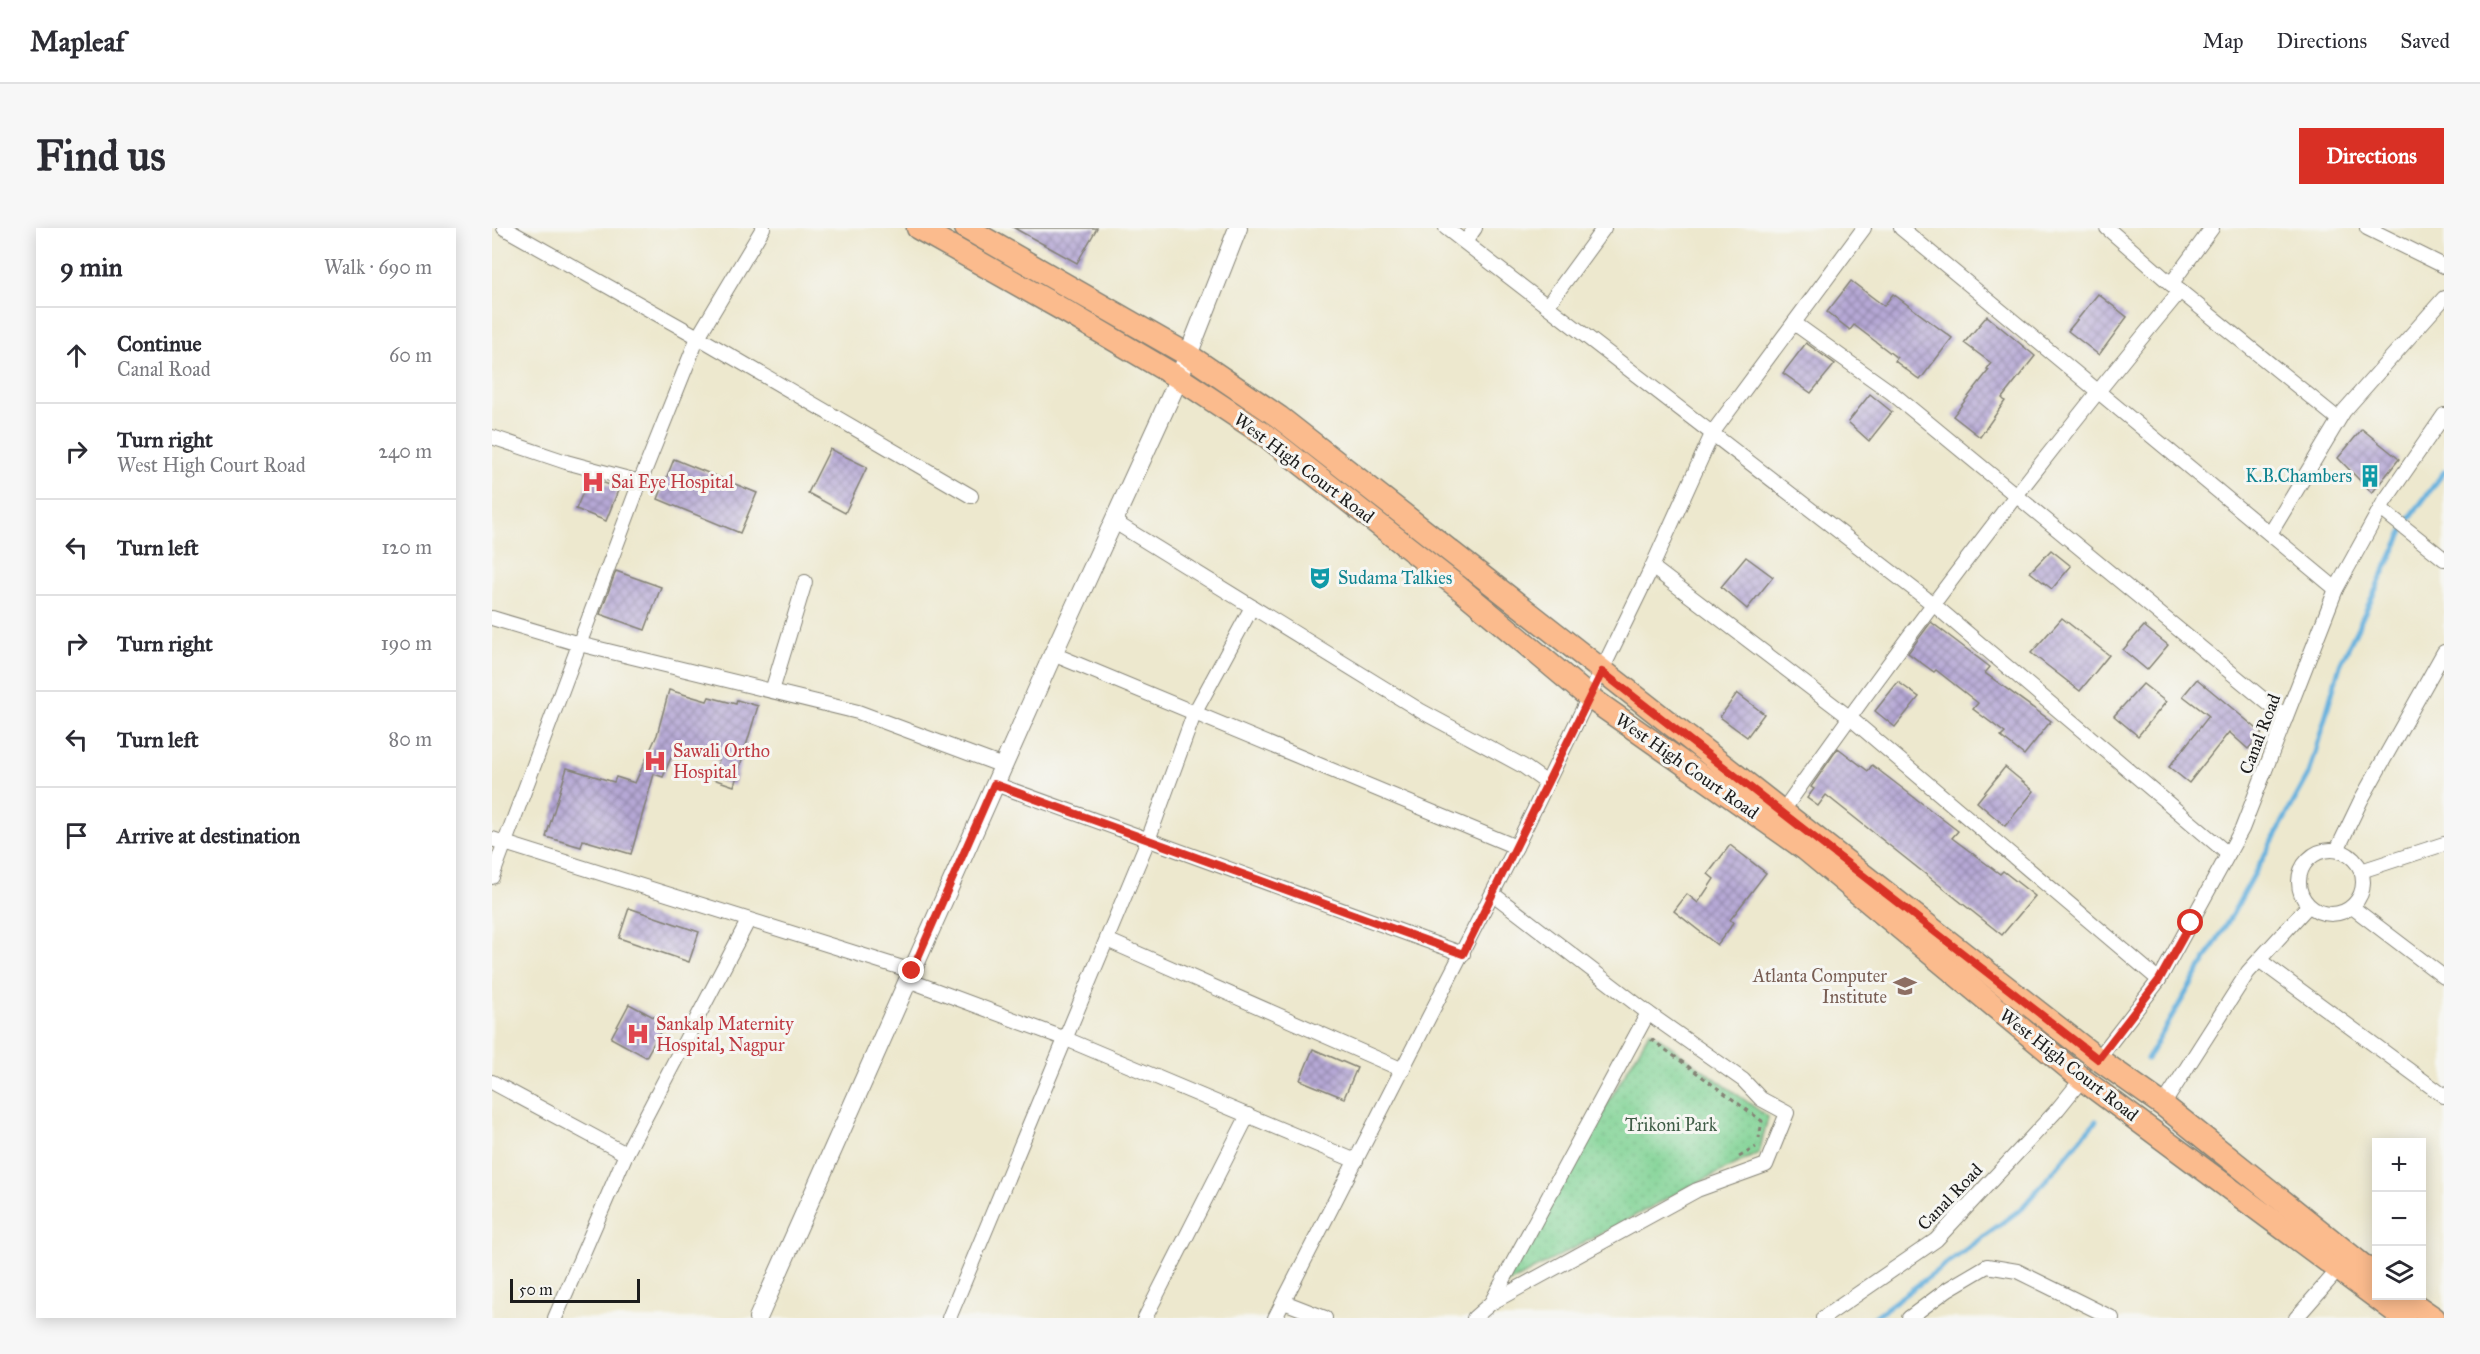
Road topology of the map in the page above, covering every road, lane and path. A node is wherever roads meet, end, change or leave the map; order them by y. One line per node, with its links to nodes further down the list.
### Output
1 (504, 228): 20 (street)
2 (763, 228): 20 (street)
3 (918, 228): 22 (main road, West High Court Road)
4 (966, 228): 21 (main road, West High Court Road)
5 (1238, 228): 21 (street)
6 (1446, 228): 14 (street)
7 (1475, 228): 14 (street)
8 (1604, 228): 18 (street)
9 (1864, 228): 19 (street)
10 (1901, 228): 23 (street)
11 (2107, 228): 16 (street)
12 (2212, 228): 16 (street)
13 (2367, 228): 15 (street)
14 (1465, 242): 18 (street)
15 (2444, 266)
16 (2175, 288): 23 (street); 25 (street)
17 (2444, 298): 25 (street)
18 (1546, 306): 26 (street)
19 (1794, 323): 26 (street); 29 (street)
20 (698, 337): 28 (street); 30 (street)
21 (1188, 355): 22 (street); 44 (main road, West High Court Road)
22 (1179, 378): 32 (street); 46 (main road, West High Court Road)
23 (2097, 392): 29 (street); 33 (street)
24 (2444, 415): 31 (street, Canal Road)
25 (2338, 419): 33 (street)
26 (1713, 432): 35 (street); 38 (street)
27 (492, 437): 28 (street)
28 (640, 482): 41 (street)
29 (2015, 495): 38 (street); 49 (street)
30 (971, 496)
31 (2381, 508): 34 (street); 37 (street, Canal Road)
32 (1113, 521): 39 (street); 43 (street)
33 (2270, 534): 37 (street)
34 (2444, 559)
35 (1652, 567): 44 (street); 48 (street)
36 (805, 582): 45 (street)
37 (2336, 590): 49 (street, Canal Road)
38 (1933, 604): 48 (street); 59 (street)
39 (1252, 607): 47 (street); 51 (street)
40 (492, 618): 41 (street)
41 (579, 644): 45 (street); 55 (street)
42 (2444, 652): 58 (street)
43 (1053, 654): 47 (street); 50 (street)
44 (1602, 672): 46 (street); 53 (main road, West High Court Road)
45 (772, 691): 50 (street)
46 (1589, 697): 51 (street); 77 (main road, West High Court Road)
47 (1194, 714): 54 (street); 57 (street)
48 (1849, 717): 53 (street); 71 (street)
49 (2286, 718): 59 (street, Canal Road)
50 (1002, 766): 52 (street)
51 (1547, 783): 57 (street)
52 (994, 784): 54 (street); 69 (street)
53 (1782, 812): 75 (main road, West High Court Road)
54 (1148, 840): 66 (street); 67 (street)
55 (499, 841): 61 (street); 65 (street)
56 (2444, 844): 60 (street)
57 (1516, 847): 62 (street)
58 (2337, 850): 60 (street); 63 (street)
59 (2228, 854): 71 (street, Canal Road)
60 (2361, 871): 64 (street)
61 (492, 877)
62 (1493, 894): 67 (street); 72 (street)
63 (2308, 906): 64 (street); 68 (street)
64 (2352, 907): 70 (street)
65 (748, 921): 69 (street); 82 (street)
66 (1107, 940): 74 (street); 76 (street)
67 (1463, 954): 76 (street)
68 (2259, 960): 79 (street); 80 (street)
69 (910, 976): 74 (street); 91 (street)
70 (2444, 977)
71 (2159, 980): 75 (street, Canal Road)
72 (1648, 1013): 89 (street); 89 (street)
73 (1647, 1036): 83 (path)
74 (1066, 1039): 81 (street); 92 (street)
75 (2098, 1059): 80 (main road, West High Court Road)
76 (1403, 1070): 84 (street)
77 (2082, 1079): 85 (main road, West High Court Road); 97 (street, Canal Road)
78 (492, 1082): 82 (street)
79 (2444, 1096)
80 (2163, 1105): 86 (main road, West High Court Road)
81 (1248, 1115): 84 (street); 93 (street)
82 (626, 1154): 90 (street)
83 (1736, 1159)
84 (1356, 1161): 88 (street)
85 (2339, 1269): 100 (street); 101 (main road, West High Court Road)
86 (2372, 1273)
87 (2408, 1300): 102 (main road)
88 (1284, 1302): 94 (street); 95 (street)
89 (1491, 1303): 96 (street)
90 (555, 1318)
91 (758, 1318)
92 (949, 1318)
93 (1145, 1318)
94 (1275, 1318)
95 (1325, 1318)
96 (1474, 1318)
97 (1823, 1318)
98 (1909, 1318): 99 (street)
99 (2112, 1318)
100 (2296, 1318)
101 (2404, 1318)
102 (2433, 1318)

